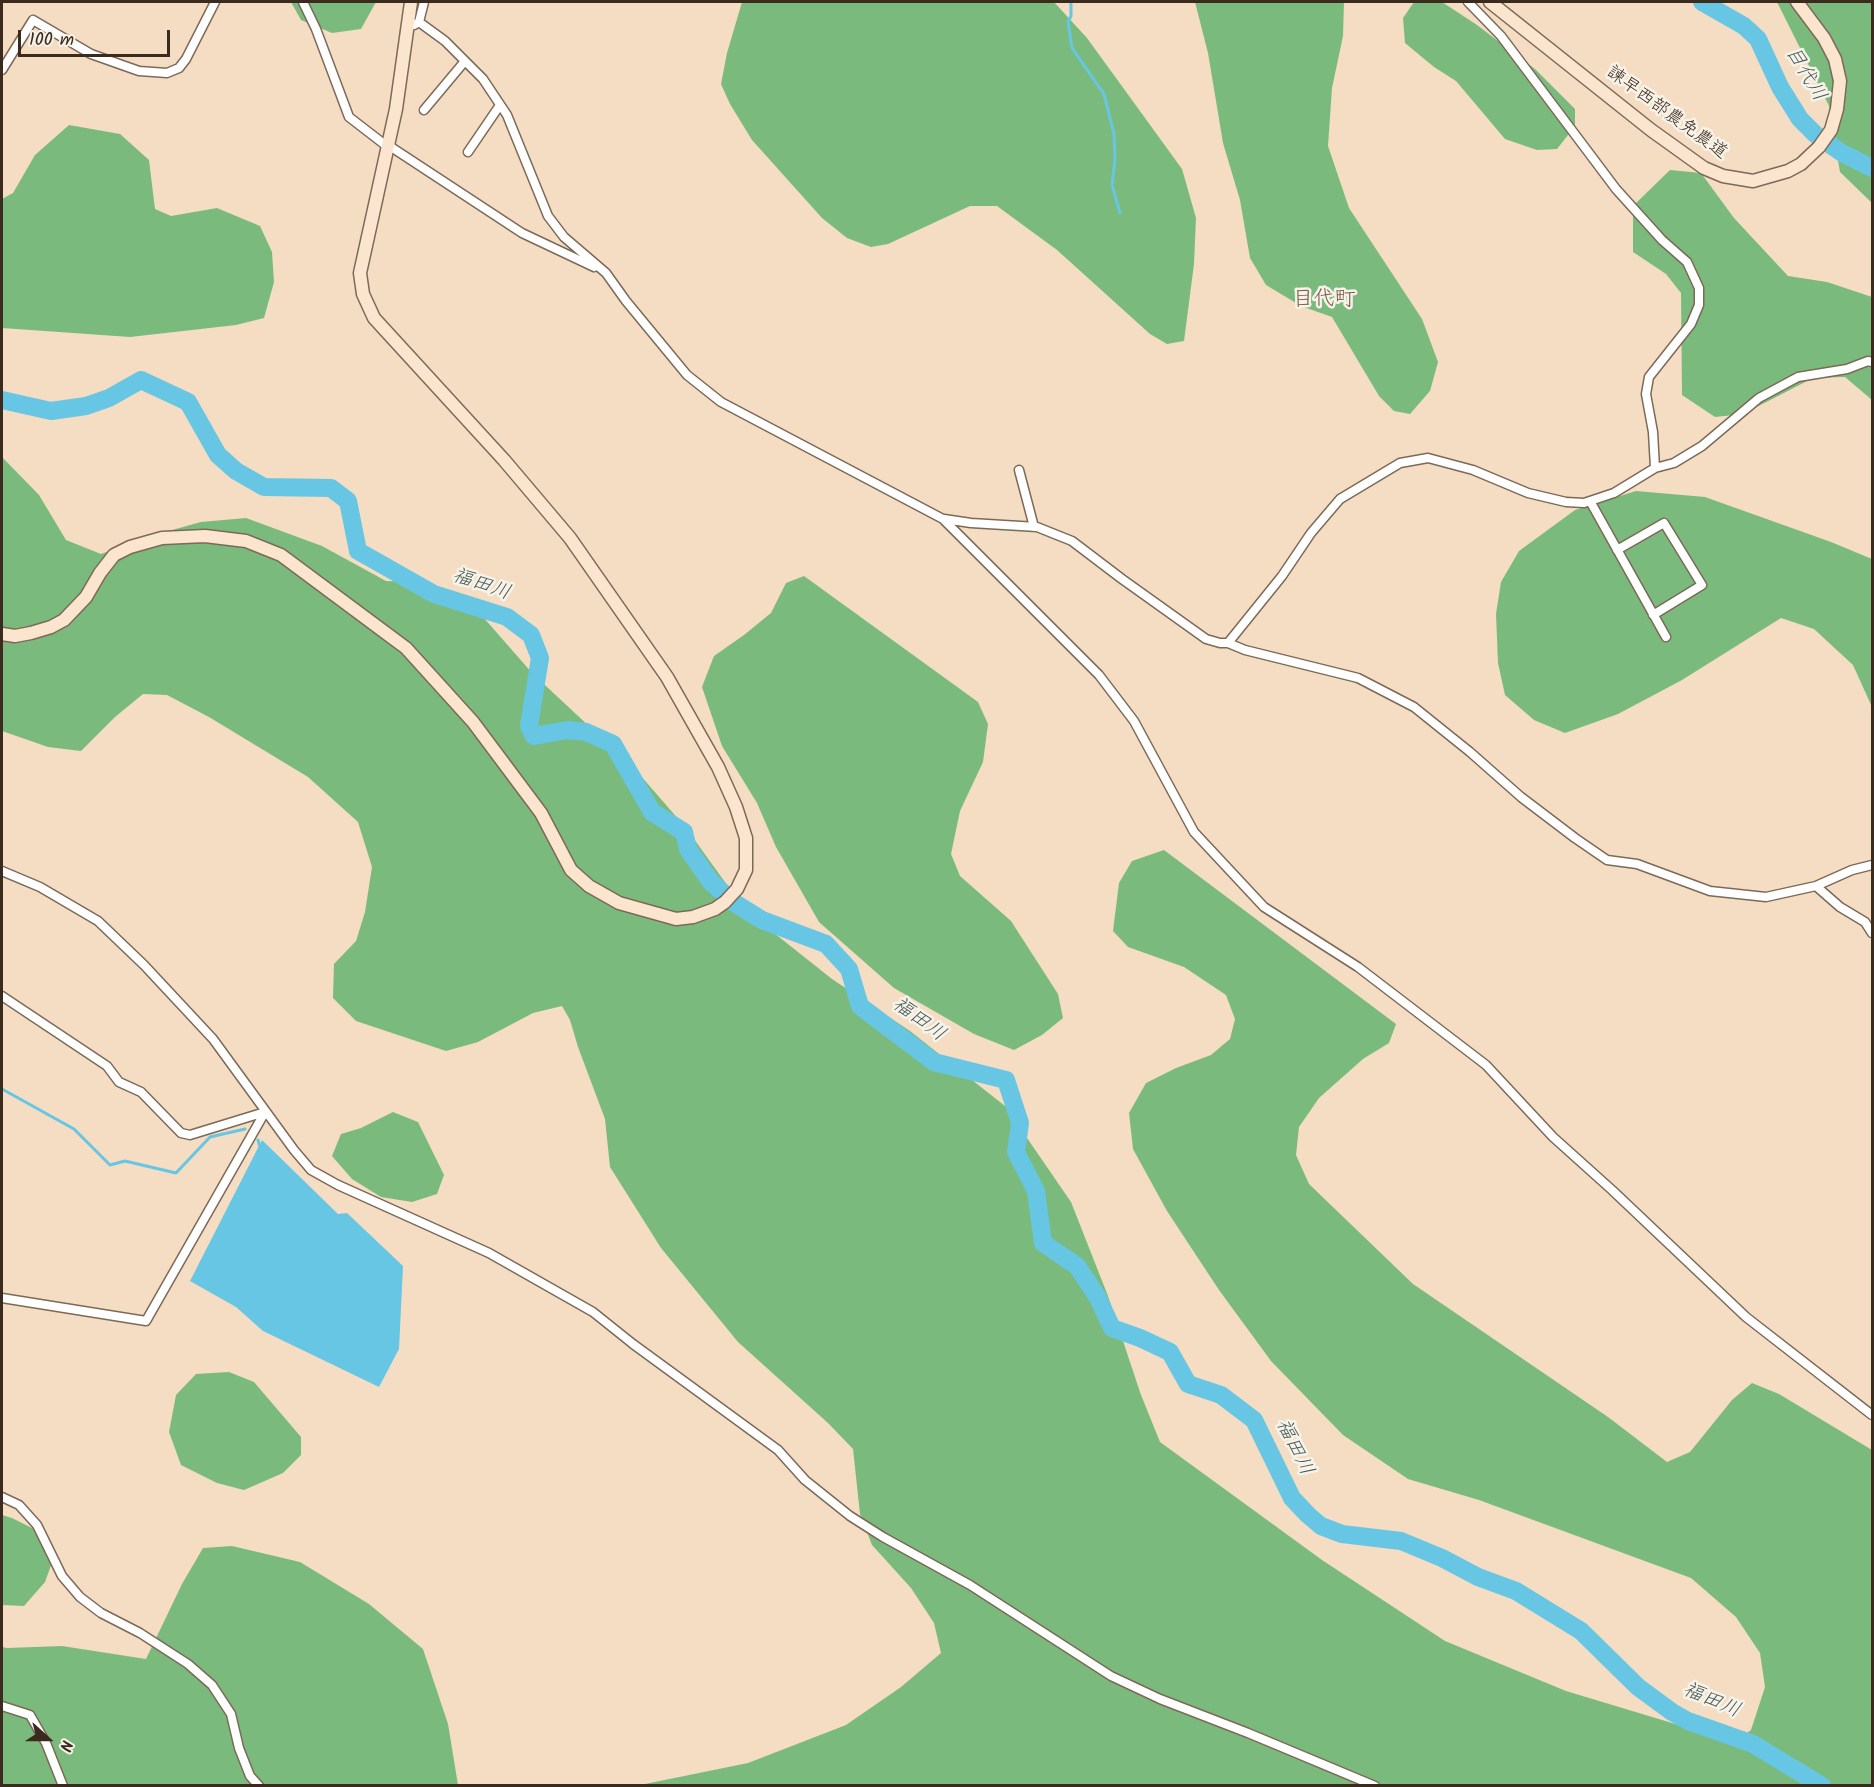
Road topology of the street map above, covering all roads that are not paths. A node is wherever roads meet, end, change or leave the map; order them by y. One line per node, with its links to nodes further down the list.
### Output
1 (215, 2): 11 (street)
2 (303, 2): 14 (street)
3 (411, 2): 9 (street)
4 (424, 2): 8 (street)
5 (1468, 2): 18 (street)
6 (1490, 2): 7 (street, 諫早西部農免農道)
7 (1797, 2)
8 (418, 22): 9 (street); 10 (street)
9 (406, 30): 14 (street)
10 (465, 61): 12 (street); 13 (street)
11 (2, 70)
12 (500, 105): 15 (street); 16 (street)
13 (424, 110)
14 (388, 145): 16 (street); 25 (street)
15 (468, 152)
16 (606, 273): 21 (street)
17 (1872, 362): 18 (street)
18 (1655, 468): 20 (street)
19 (1019, 470): 22 (street)
20 (1590, 501): 23 (street); 27 (street)
21 (943, 519): 22 (street); 35 (street)
22 (1034, 527): 27 (street)
23 (1617, 550): 24 (street); 24 (street)
24 (1653, 615): 26 (street)
25 (2, 633)
26 (1666, 637)
27 (1228, 643): 30 (street)
28 (1872, 865): 30 (street)
29 (2, 871): 33 (street)
30 (1816, 886): 31 (street)
31 (1872, 933)
32 (2, 996): 33 (street)
33 (265, 1112): 34 (street); 38 (street)
34 (2, 1298)
35 (1872, 1415)
36 (2, 1497): 40 (street)
37 (2, 1706): 39 (street)
38 (1349, 1776): 41 (street); 42 (street)
39 (63, 1785)
40 (259, 1785)
41 (1356, 1785)
42 (1376, 1785)

